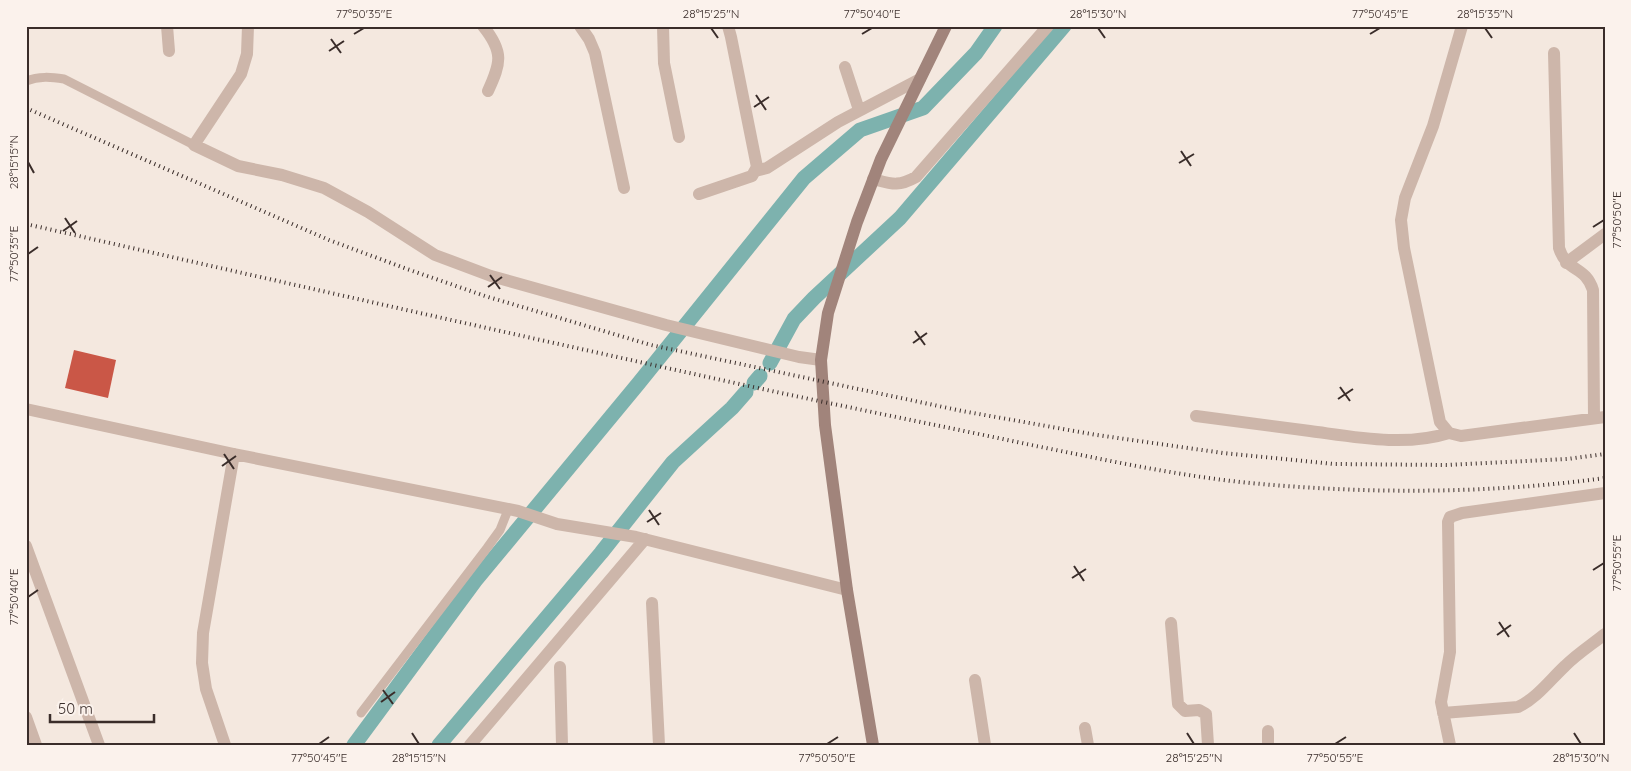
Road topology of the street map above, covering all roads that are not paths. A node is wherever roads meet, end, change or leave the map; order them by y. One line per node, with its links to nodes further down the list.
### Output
1 (167, 26): 10 (street)
2 (248, 26): 18 (street)
3 (483, 26): 15 (street)
4 (663, 26): 17 (street)
5 (728, 26): 19 (street)
6 (946, 26): 13 (street)
7 (1048, 26): 20 (street)
8 (1462, 26): 29 (street)
9 (584, 27): 21 (street)
10 (168, 51)
11 (1554, 53): 24 (street)
12 (845, 67): 16 (street)
13 (920, 79): 16 (street); 20 (street)
14 (26, 81): 18 (lane)
15 (488, 91)
16 (859, 110): 19 (street)
17 (679, 137)
18 (194, 145): 25 (street)
19 (755, 172): 22 (street)
20 (873, 179): 25 (street)
21 (624, 188)
22 (699, 194)
23 (1605, 234): 24 (street)
24 (1566, 263): 28 (street)
25 (821, 360): 35 (street)
26 (26, 409): 30 (street)
27 (1196, 416): 29 (street)
28 (1600, 417): 29 (street)
29 (1450, 433)
30 (234, 454): 32 (street); 48 (street)
31 (1605, 493): 42 (street)
32 (513, 510): 33 (street); 41 (lane)
33 (640, 538): 35 (street); 49 (street)
34 (26, 546): 47 (street)
35 (847, 590): 52 (street)
36 (652, 603): 51 (street)
37 (1171, 623): 55 (street)
38 (1605, 634): 42 (street)
39 (560, 667): 50 (street)
40 (975, 680): 53 (street)
41 (362, 713)
42 (1443, 713): 57 (street)
43 (26, 717): 46 (street)
44 (1085, 728): 54 (street)
45 (1268, 731): 56 (street)
46 (36, 745)
47 (99, 745)
48 (224, 745)
49 (470, 745)
50 (562, 745)
51 (659, 745)
52 (873, 745)
53 (985, 745)
54 (1088, 745)
55 (1208, 745)
56 (1268, 745)
57 (1450, 745)

